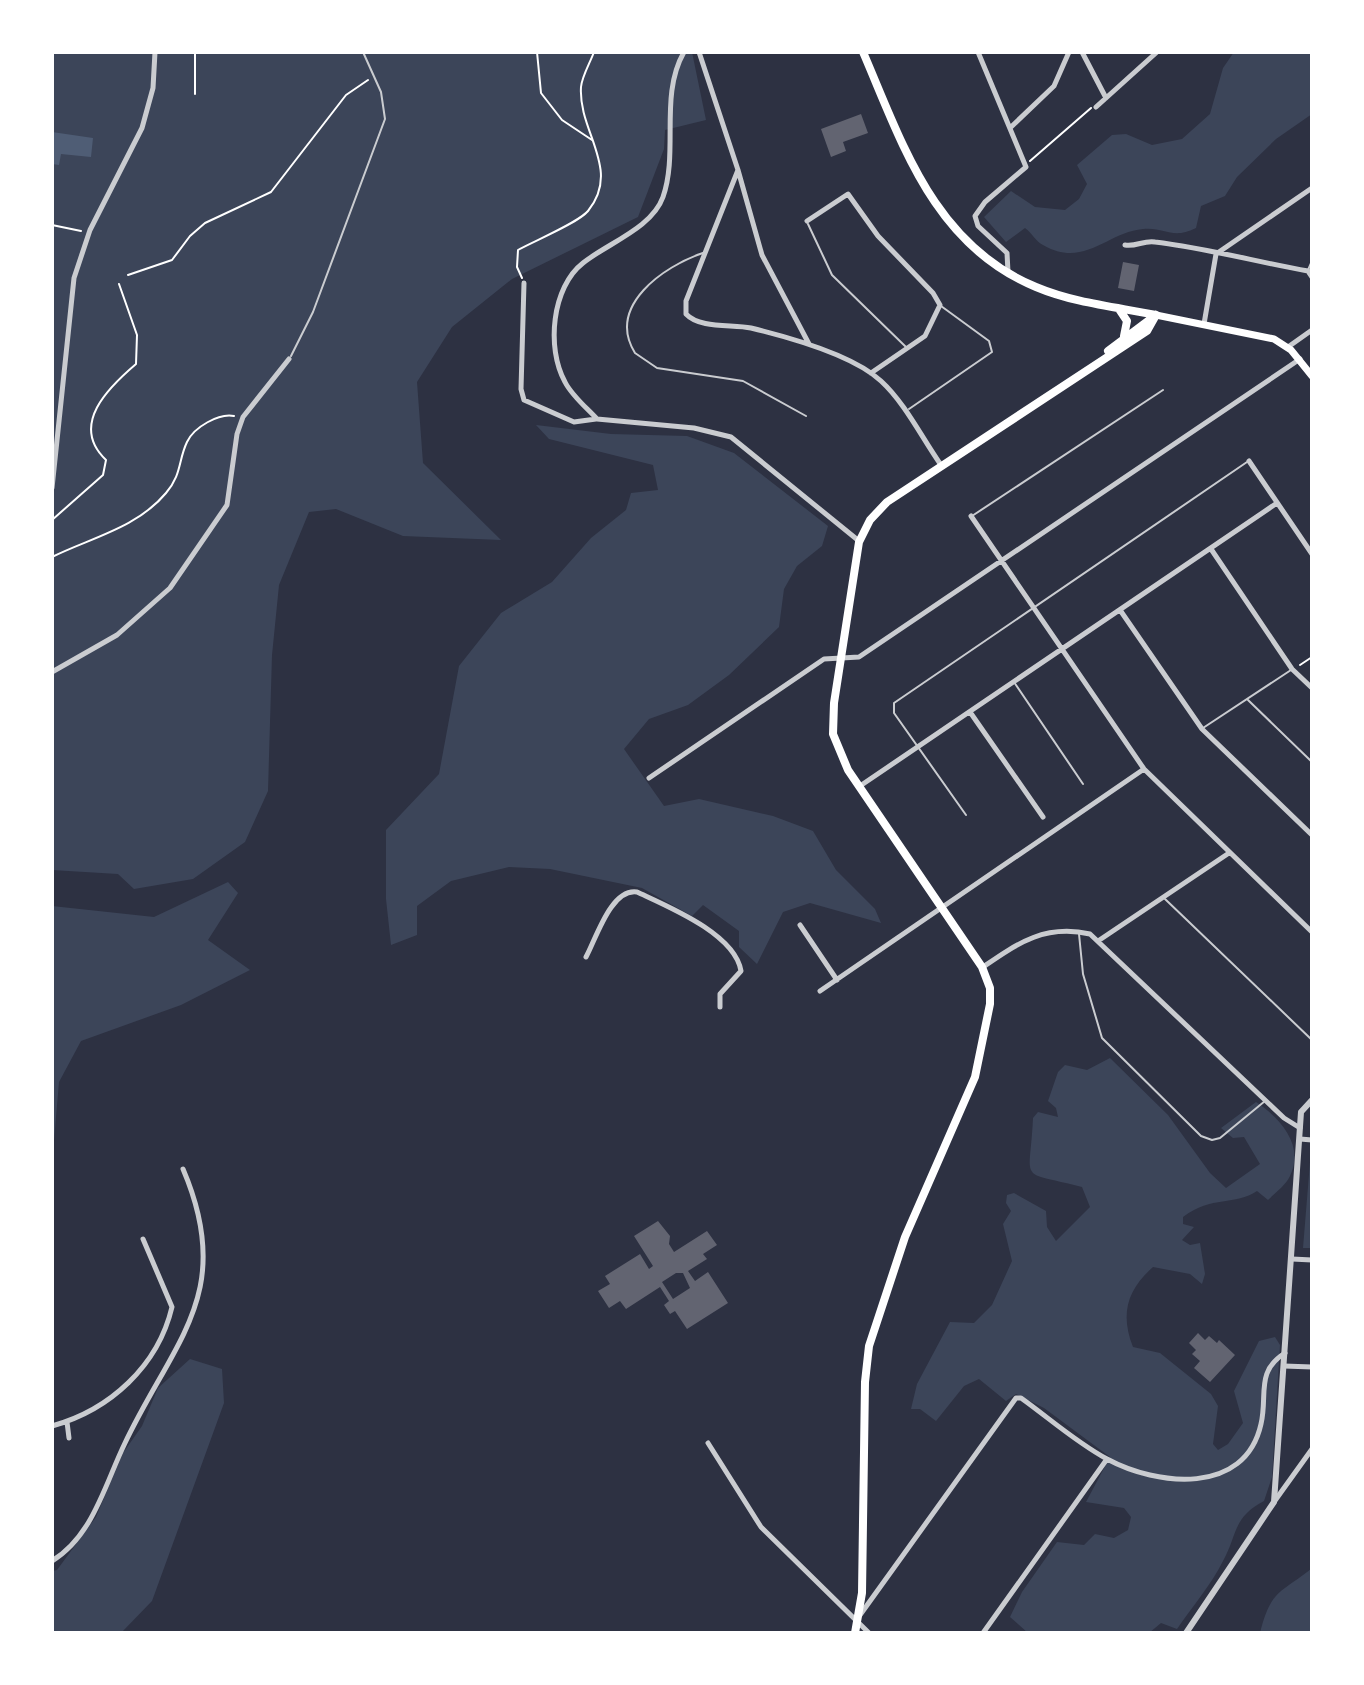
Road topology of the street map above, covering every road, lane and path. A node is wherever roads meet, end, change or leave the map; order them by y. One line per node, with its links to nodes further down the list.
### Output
1 (155, 52): 24 (street)
2 (195, 52): 14 (path)
3 (363, 52): 13 (lane)
4 (537, 52): 18 (path)
5 (594, 52): 18 (path)
6 (684, 52): 52 (street)
7 (699, 52): 20 (street)
8 (863, 52): 29 (main road)
9 (978, 52): 17 (street)
10 (1069, 52): 17 (street)
11 (1082, 52): 15 (street)
12 (1157, 52): 15 (street)
13 (374, 77): 31 (path); 43 (lane)
14 (195, 94)
15 (1106, 98): 16 (street)
16 (1096, 107): 19 (path)
17 (1010, 128): 29 (street)
18 (593, 140): 32 (path)
19 (1030, 160)
20 (738, 170): 26 (street); 40 (street)
21 (1312, 188): 27 (street)
22 (807, 221): 34 (street); 42 (lane)
23 (52, 225): 24 (path)
24 (90, 230): 55 (street)
25 (1125, 245): 27 (street)
26 (707, 251): 40 (street); 50 (lane)
27 (1216, 254): 30 (street); 37 (street)
28 (1312, 261): 30 (lane)
29 (1008, 273): 35 (main road)
30 (1310, 274)
31 (128, 275)
32 (524, 283): 52 (street)
33 (119, 284): 58 (path)
34 (940, 305): 42 (street); 49 (lane)
35 (1117, 308): 36 (main road); 39 (main road)
36 (1156, 315): 37 (main road); 39 (main road); 44 (main road)
37 (1204, 324): 41 (main road)
38 (1312, 330): 41 (street)
39 (1124, 337): 44 (main road)
40 (809, 345): 46 (street)
41 (1288, 347): 45 (main road)
42 (907, 349): 46 (street)
43 (289, 359): 51 (street)
44 (1099, 359): 54 (main road)
45 (1300, 359): 47 (main road); 63 (street)
46 (871, 373): 49 (street)
47 (1312, 376)
48 (1163, 390): 57 (lane)
49 (904, 412): 54 (street)
50 (806, 416)
51 (243, 417): 62 (path); 70 (street)
52 (597, 419): 59 (street)
53 (1249, 461): 56 (street); 64 (lane)
54 (941, 465): 59 (main road)
55 (52, 488)
56 (1277, 503): 60 (street); 61 (street)
57 (971, 516): 63 (street)
58 (52, 520)
59 (859, 542): 68 (main road)
60 (1211, 549): 65 (street); 69 (street)
61 (1312, 554)
62 (52, 557)
63 (1001, 561): 64 (street); 68 (street)
64 (1031, 607): 66 (street); 76 (lane)
65 (1120, 610): 66 (street); 75 (street)
66 (1060, 651): 71 (street); 78 (street)
67 (1312, 657): 69 (path)
68 (841, 658): 79 (street); 81 (main road)
69 (1295, 668): 72 (street); 73 (lane)
70 (52, 672)
71 (1013, 682): 74 (street); 80 (lane)
72 (1312, 688)
73 (1247, 699): 75 (lane); 77 (lane)
74 (970, 712): 76 (street); 83 (street)
75 (1202, 729): 84 (street)
76 (917, 747): 81 (street); 82 (lane)
77 (1312, 762)
78 (1144, 769): 85 (street); 87 (street)
79 (649, 778)
80 (1083, 784)
81 (859, 787): 87 (main road)
82 (966, 815)
83 (1043, 817)
84 (1312, 835)
85 (1229, 853): 86 (street); 89 (street)
86 (1163, 897): 91 (street); 97 (lane)
87 (942, 908): 93 (main road); 94 (street)
88 (800, 925): 94 (street)
89 (1312, 932)
90 (1079, 933): 91 (street); 93 (street); 98 (lane)
91 (1098, 941): 98 (street)
92 (586, 957): 96 (street)
93 (982, 967): 118 (main road)
94 (837, 980): 95 (street)
95 (820, 991)
96 (720, 1007)
97 (1312, 1040)
98 (1266, 1100): 100 (street)
99 (1312, 1100): 100 (street)
100 (1300, 1128): 101 (street)
101 (1300, 1139): 102 (street); 105 (street)
102 (1312, 1140)
103 (183, 1169): 117 (street)
104 (143, 1239): 110 (street)
105 (1292, 1259): 106 (street); 107 (street)
106 (1312, 1260)
107 (1285, 1353): 108 (street); 115 (street)
108 (1284, 1366): 109 (street); 116 (street)
109 (1312, 1367)
110 (67, 1422): 111 (street); 112 (street)
111 (52, 1426)
112 (69, 1438)
113 (708, 1443): 118 (street)
114 (1312, 1449): 116 (street)
115 (1107, 1459): 118 (street); 121 (street)
116 (1274, 1502): 122 (street)
117 (52, 1561)
118 (860, 1619): 119 (main road); 120 (street)
119 (855, 1633)
120 (869, 1633)
121 (983, 1633)
122 (1186, 1633)

